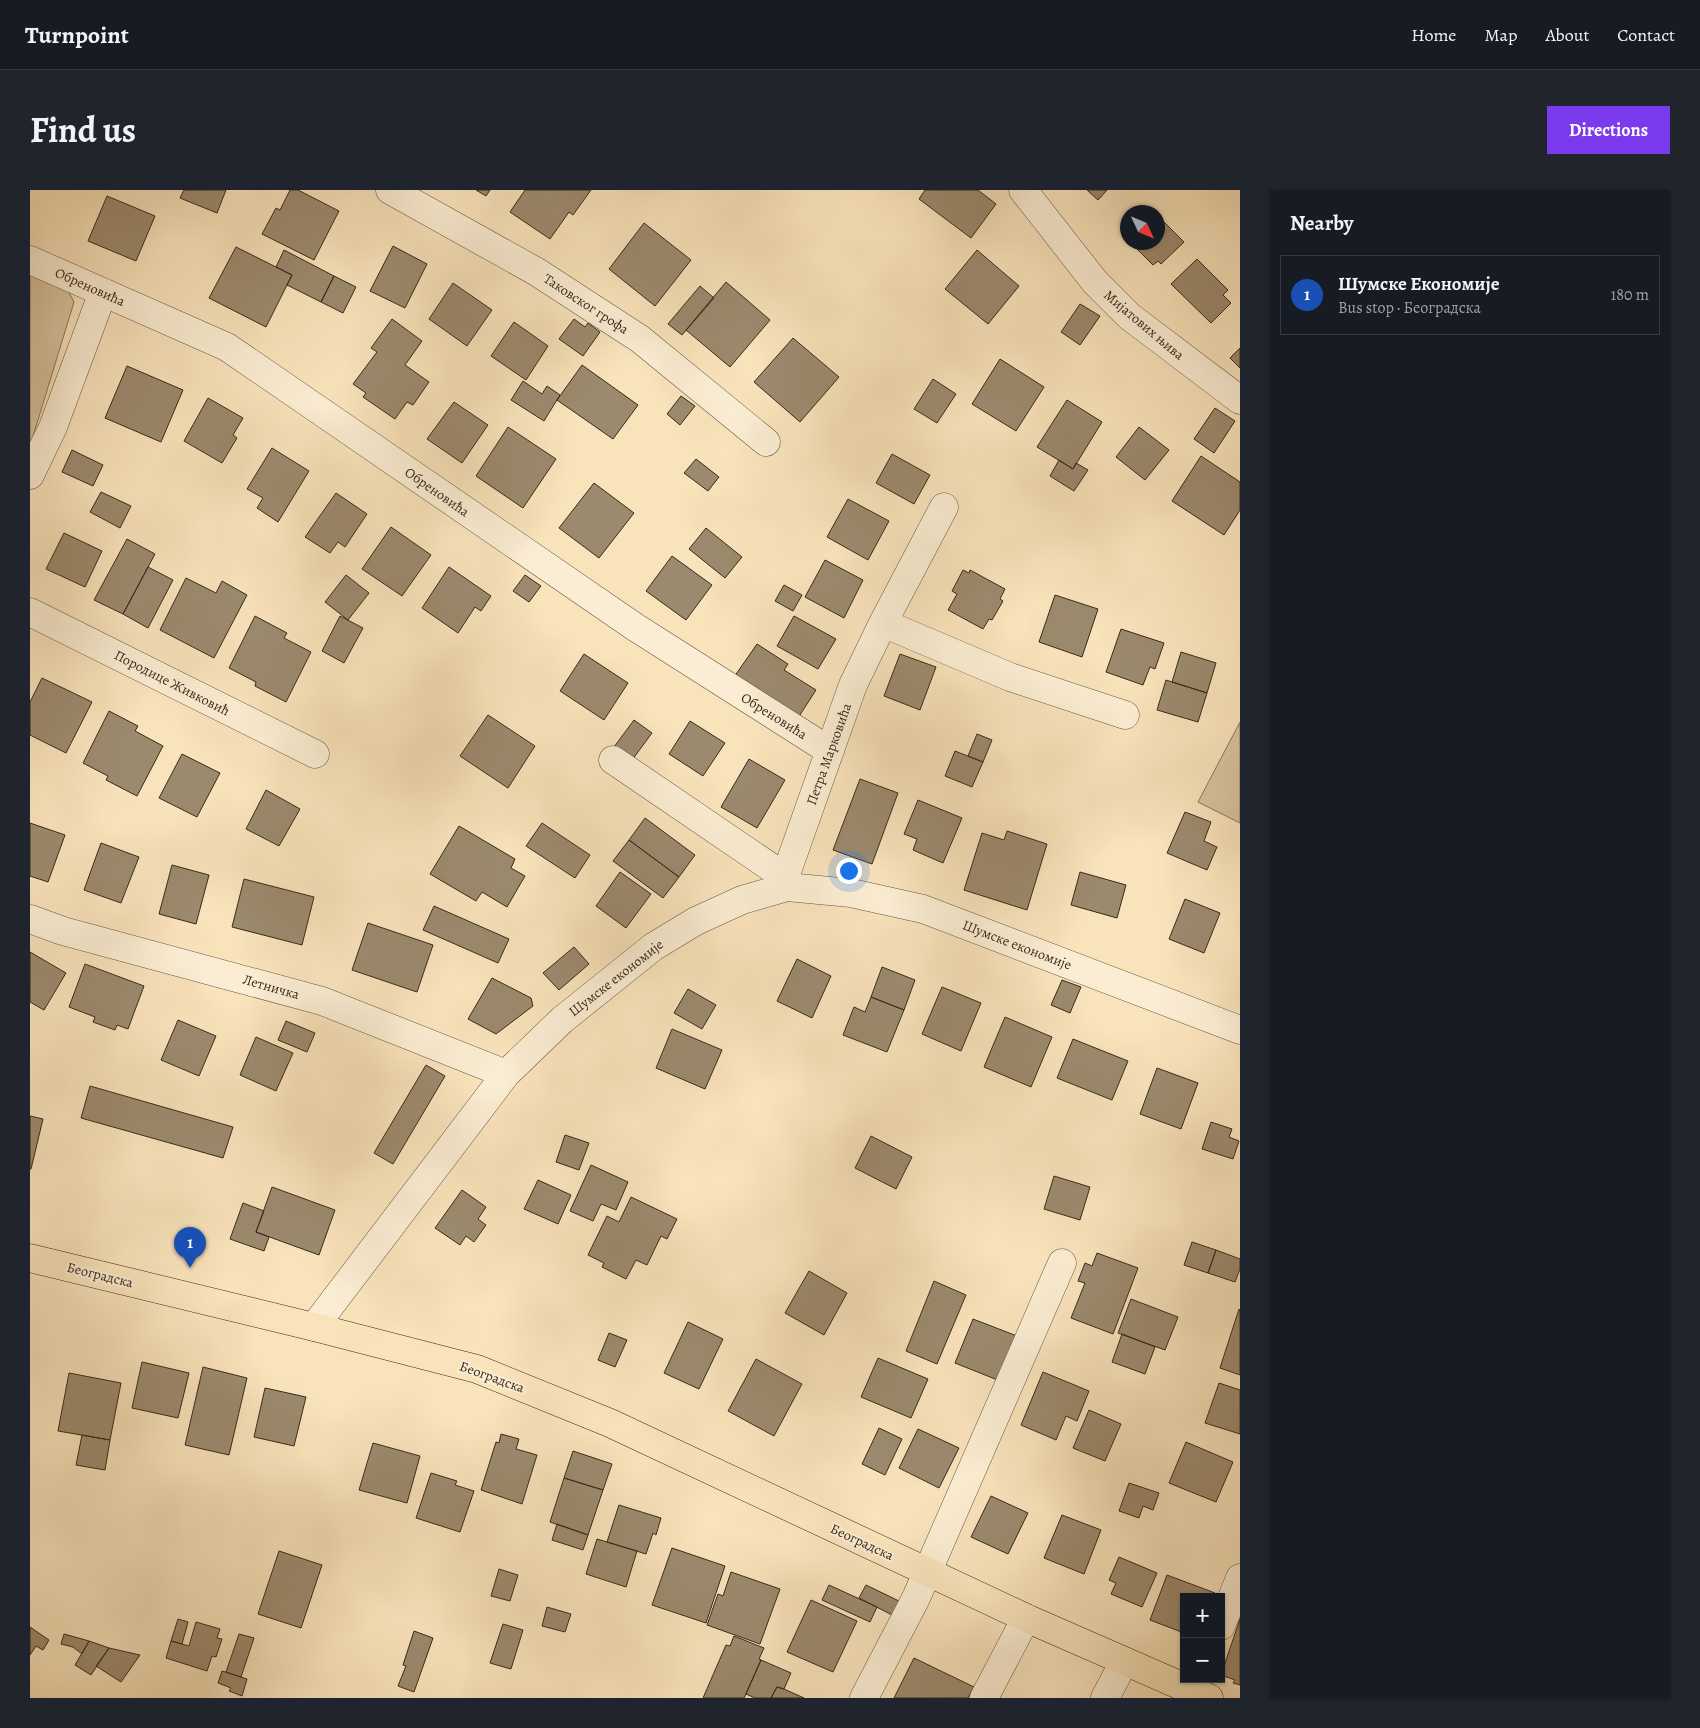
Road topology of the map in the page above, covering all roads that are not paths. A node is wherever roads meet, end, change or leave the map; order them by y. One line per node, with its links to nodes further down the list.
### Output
1 (390, 190): 6 (street, Таковског грофа)
2 (1023, 190): 5 (street, Мијатових њива)
3 (30, 260): 4 (street, Обреновића)
4 (103, 292): 7 (street); 12 (street, Обреновића)
5 (1240, 400)
6 (766, 442)
7 (30, 475)
8 (944, 507): 10 (street, Петра Марковића)
9 (30, 612): 13 (street, Породице Живковић)
10 (883, 623): 11 (street); 12 (street, Петра Марковића)
11 (1125, 715)
12 (830, 751): 15 (street, Петра Марковића)
13 (315, 754)
14 (613, 760): 15 (street)
15 (786, 882): 17 (street, Шумске економије); 18 (street, Шумске економије)
16 (30, 919): 18 (street, Летничка)
17 (1240, 1030)
18 (506, 1074): 21 (street, Шумске економије)
19 (30, 1258): 21 (main road, Београдска)
20 (1062, 1263): 22 (street)
21 (314, 1327): 22 (main road, Београдска)
22 (927, 1572): 25 (main road, Београдска); 28 (street)
23 (1240, 1578): 24 (street)
24 (1225, 1616)
25 (1026, 1618): 26 (main road, Београдска); 29 (street)
26 (1124, 1662): 27 (main road, Београдска); 30 (street)
27 (1201, 1690)
28 (864, 1698)
29 (984, 1698)
30 (1105, 1698)

